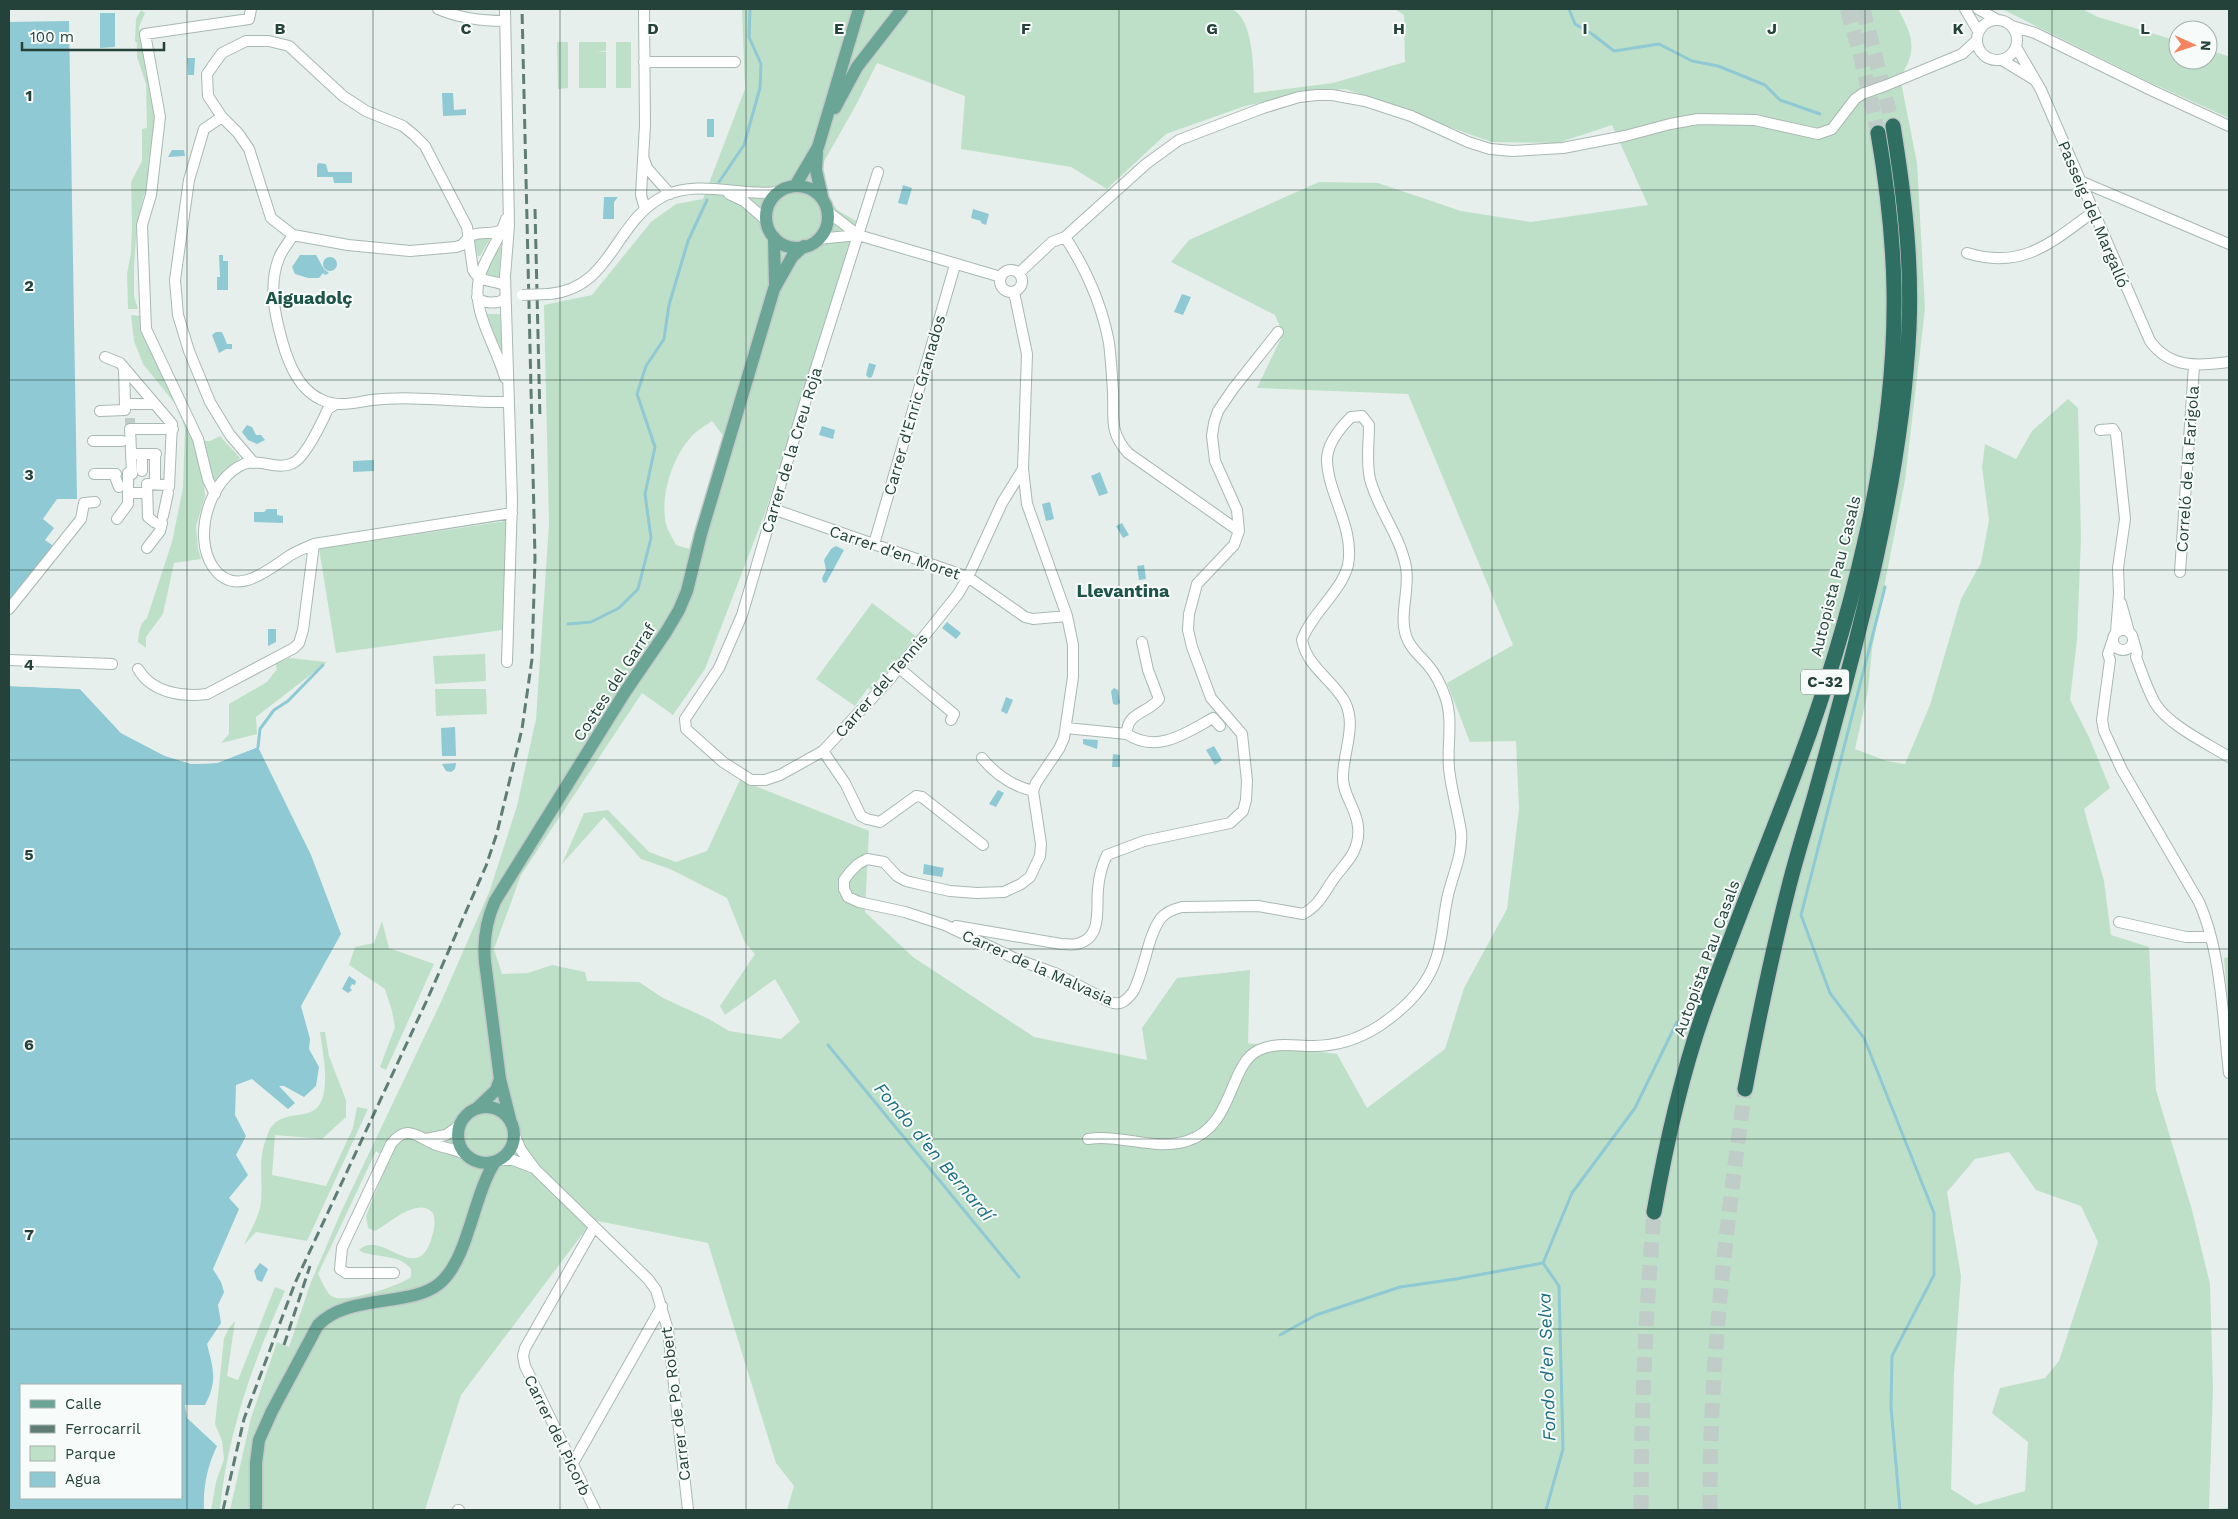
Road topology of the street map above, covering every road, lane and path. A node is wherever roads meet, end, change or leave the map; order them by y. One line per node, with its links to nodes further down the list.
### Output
1 (251, 9): 82 (street)
2 (438, 9): 10 (street)
3 (505, 9): 10 (street)
4 (644, 9): 18 (street)
5 (859, 9): 25 (main road)
6 (902, 9): 25 (main road)
7 (1965, 9): 13 (street)
8 (1978, 9): 9 (street)
9 (1996, 19): 11 (street); 13 (street)
10 (505, 21): 35 (street)
11 (2012, 26): 12 (street); 14 (street)
12 (2034, 33): 14 (street); 23 (street)
13 (1977, 36): 15 (street); 16 (street)
14 (2016, 43): 17 (street); 20 (street, Passeig del Margalló)
15 (1962, 54): 16 (street); 44 (street)
16 (1981, 54): 17 (street)
17 (2002, 60): 20 (street)
18 (644, 62): 19 (street); 26 (street)
19 (735, 62)
20 (2037, 82): 28 (street, Passeig del Margalló)
21 (222, 117): 41 (street); 42 (street); 73 (street)
22 (1893, 126): 123 (highway, Autopista Pau Casals / C-32)
23 (2229, 126)
24 (1878, 133): 133 (highway, Autopista Pau Casals / C-32)
25 (819, 144): 29 (main road); 33 (main road)
26 (644, 159): 32 (street); 34 (street)
27 (878, 172): 40 (street, Carrer de la Creu Roja)
28 (2080, 181): 37 (street, Passeig del Margalló); 46 (street)
29 (795, 186): 31 (main road); 33 (main road)
30 (724, 191): 31 (street); 32 (street); 38 (street)
31 (778, 192): 38 (main road)
32 (670, 194): 34 (street)
33 (822, 197): 36 (main road)
34 (645, 209): 55 (street, bridge)
35 (508, 211): 39 (street); 55 (street)
36 (828, 212): 40 (street); 45 (main road)
37 (2093, 212): 48 (street); 60 (street, Passeig del Margalló)
38 (767, 221): 43 (main road)
39 (502, 230): 42 (street); 52 (street)
40 (858, 234): 45 (street); 49 (street); 84 (street, Carrer de la Creu Roja)
41 (293, 235): 42 (street); 64 (street)
42 (469, 236): 52 (street)
43 (774, 236): 47 (main road); 53 (main road)
44 (1066, 238): 50 (street); 88 (street)
45 (818, 239): 47 (main road)
46 (2229, 244)
47 (804, 246): 53 (main road)
48 (1967, 254)
49 (955, 265): 51 (street); 90 (street, Carrer d'Enric Granados)
50 (1019, 273): 51 (street); 54 (street)
51 (1001, 277): 54 (street)
52 (479, 278): 55 (street); 56 (street)
53 (774, 289): 122 (main road, Costes del Garraf)
54 (1014, 292): 74 (street)
55 (506, 293): 56 (street); 62 (street)
56 (477, 296): 62 (street)
57 (1278, 332): 88 (street)
58 (105, 357): 61 (street)
59 (2229, 362): 60 (street)
60 (2194, 366): 92 (street, Correló de la Farigola)
61 (124, 368): 63 (street); 66 (street)
62 (508, 398): 64 (street); 85 (street)
63 (155, 404): 66 (street); 67 (street)
64 (334, 404): 73 (street)
65 (100, 410): 66 (street)
66 (128, 418): 67 (street); 69 (street)
67 (173, 429): 71 (street)
68 (2100, 430): 94 (street)
69 (127, 440): 70 (street); 72 (street)
70 (94, 441)
71 (162, 454): 72 (street); 78 (street); 79 (street)
72 (136, 455): 75 (street); 77 (street)
73 (254, 463): 82 (street)
74 (1023, 469): 93 (street, Carrer del Tennis); 96 (street)
75 (142, 471)
76 (94, 474): 77 (street)
77 (121, 474): 80 (street)
78 (155, 484): 79 (street); 81 (street)
79 (168, 488): 87 (street)
80 (125, 491): 81 (street); 86 (street)
81 (147, 493): 87 (street)
82 (215, 494): 89 (street)
83 (95, 502): 95 (street)
84 (773, 509): 90 (street, Carrer d'en Moret); 108 (street, Carrer de la Creu Roja)
85 (512, 513): 89 (street); 104 (street)
86 (117, 519)
87 (162, 522): 91 (street)
88 (1239, 531): 119 (street)
89 (314, 544): 107 (street)
90 (874, 544): 93 (street, Carrer d'en Moret)
91 (147, 548)
92 (2180, 572)
93 (968, 578): 96 (street, Carrer d'en Moret); 106 (street, Carrer del Tennis)
94 (2119, 594): 97 (street); 98 (street)
95 (9, 609)
96 (1067, 616): 111 (street)
97 (2131, 635): 98 (street); 100 (street); 101 (street)
98 (2114, 637): 100 (street); 103 (street)
99 (1142, 642): 112 (street)
100 (2125, 651): 101 (street); 103 (street)
101 (2136, 657): 115 (street)
102 (9, 660): 105 (street)
103 (2110, 660): 120 (street)
104 (507, 662)
105 (112, 664)
106 (899, 668): 109 (street); 113 (street, Carrer del Tennis)
107 (138, 669)
108 (685, 719): 113 (street, Carrer del Tennis)
109 (951, 720)
110 (1220, 726): 112 (street)
111 (1066, 728): 112 (street); 116 (street)
112 (1127, 734)
113 (823, 751): 117 (street)
114 (982, 758): 116 (street)
115 (2229, 758)
116 (1034, 791): 119 (street, Carrer de la Malvasia)
117 (983, 845)
118 (2119, 922): 120 (street)
119 (945, 925): 128 (street, Carrer de la Malvasia)
120 (2211, 937): 121 (street)
121 (2229, 1073)
122 (500, 1079): 124 (main road); 126 (main road, Costes del Garraf)
123 (1745, 1088)
124 (476, 1109): 125 (main road); 126 (main road)
125 (460, 1125): 127 (street); 129 (main road)
126 (512, 1129): 130 (main road); 131 (street, Carrer de Po Robert)
127 (426, 1139): 129 (street); 135 (street)
128 (1088, 1140)
129 (468, 1156): 130 (main road); 132 (main road)
130 (498, 1161): 131 (street, Carrer de Po Robert); 132 (main road)
131 (535, 1169): 134 (street, Carrer de Po Robert)
132 (480, 1192): 138 (main road)
133 (1654, 1212)
134 (594, 1227): 136 (street, Carrer de Po Robert); 137 (street, Carrer del Picorb)
135 (394, 1273)
136 (662, 1306): 137 (street); 140 (street, Carrer de Po Robert)
137 (573, 1463): 139 (street, Carrer del Picorb)
138 (256, 1510)
139 (595, 1510)
140 (688, 1510)

